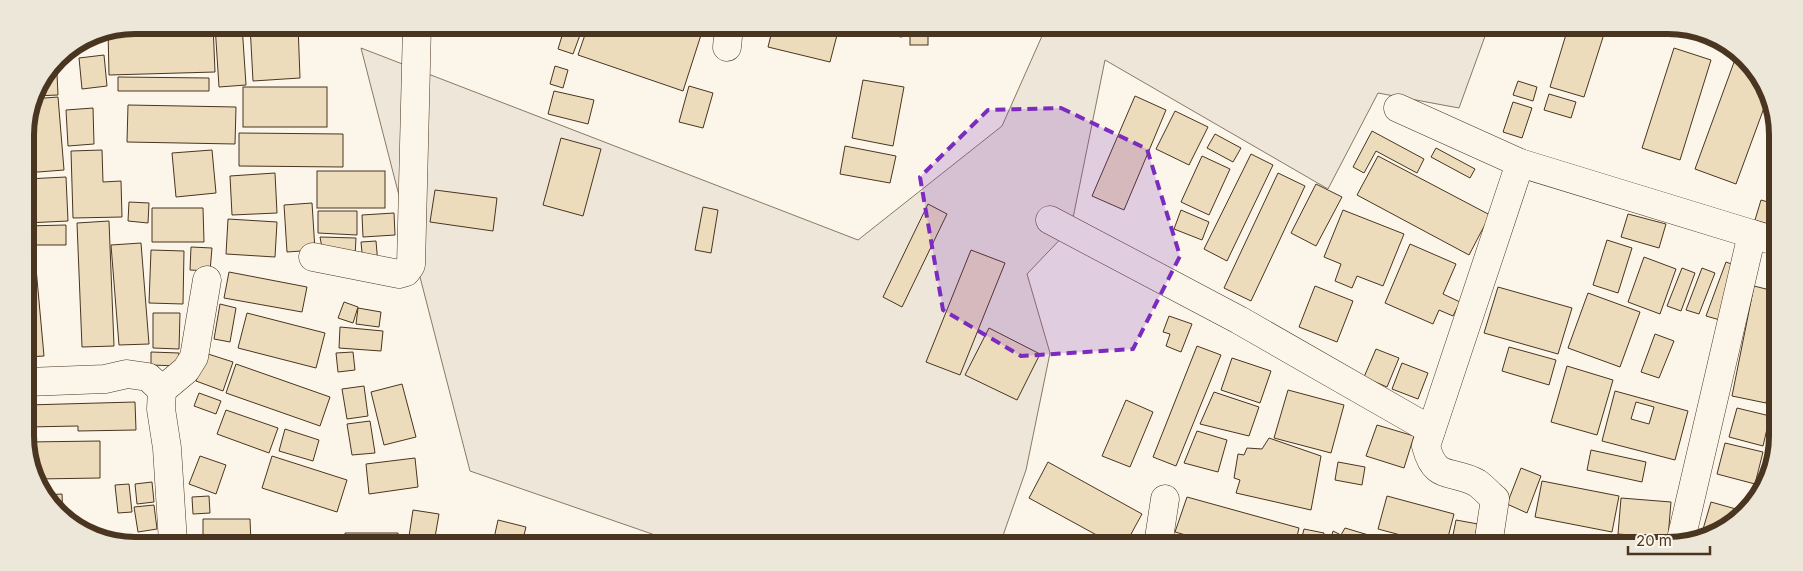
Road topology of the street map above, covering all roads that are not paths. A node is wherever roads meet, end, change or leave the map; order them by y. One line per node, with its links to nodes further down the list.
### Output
1 (417, 34): 6 (street)
2 (1398, 108): 3 (street)
3 (1520, 163): 5 (street); 10 (street)
4 (1050, 220): 10 (street)
5 (1764, 237): 12 (street)
6 (313, 257)
7 (207, 280): 9 (street)
8 (34, 382): 9 (street)
9 (162, 390): 13 (street)
10 (1431, 430): 15 (street)
11 (1165, 499): 14 (street)
12 (1682, 536)
13 (173, 537)
14 (1159, 537)
15 (1489, 537)

